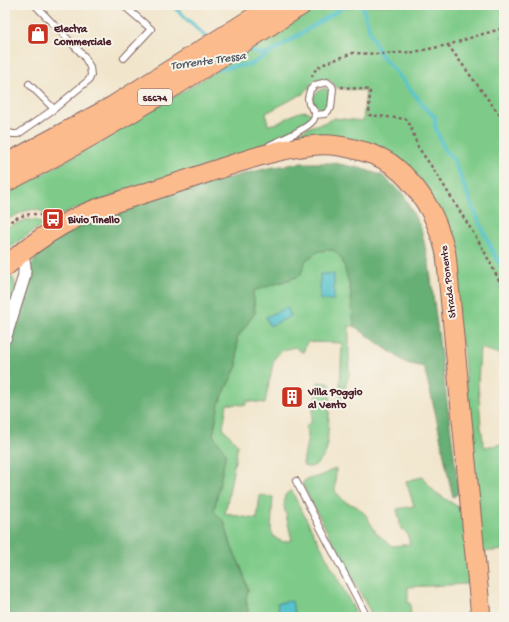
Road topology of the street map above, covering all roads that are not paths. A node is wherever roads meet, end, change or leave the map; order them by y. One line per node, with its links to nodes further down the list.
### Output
1 (35, 5): 7 (lane)
2 (123, 5): 5 (lane)
3 (274, 5): 11 (highway, SS674)
4 (301, 5): 12 (highway, SS674)
5 (124, 58)
6 (29, 84): 7 (lane)
7 (54, 109): 9 (lane)
8 (315, 115): 8 (lane); 10 (lane)
9 (5, 132)
10 (251, 159): 13 (main road, Strada Ponente); 18 (main road, Strada Ponente)
11 (5, 165)
12 (5, 182)
13 (19, 254): 14 (main road, Strada Ponente); 15 (street)
14 (5, 267)
15 (5, 338)
16 (296, 481): 17 (lane)
17 (367, 617)
18 (481, 617)

